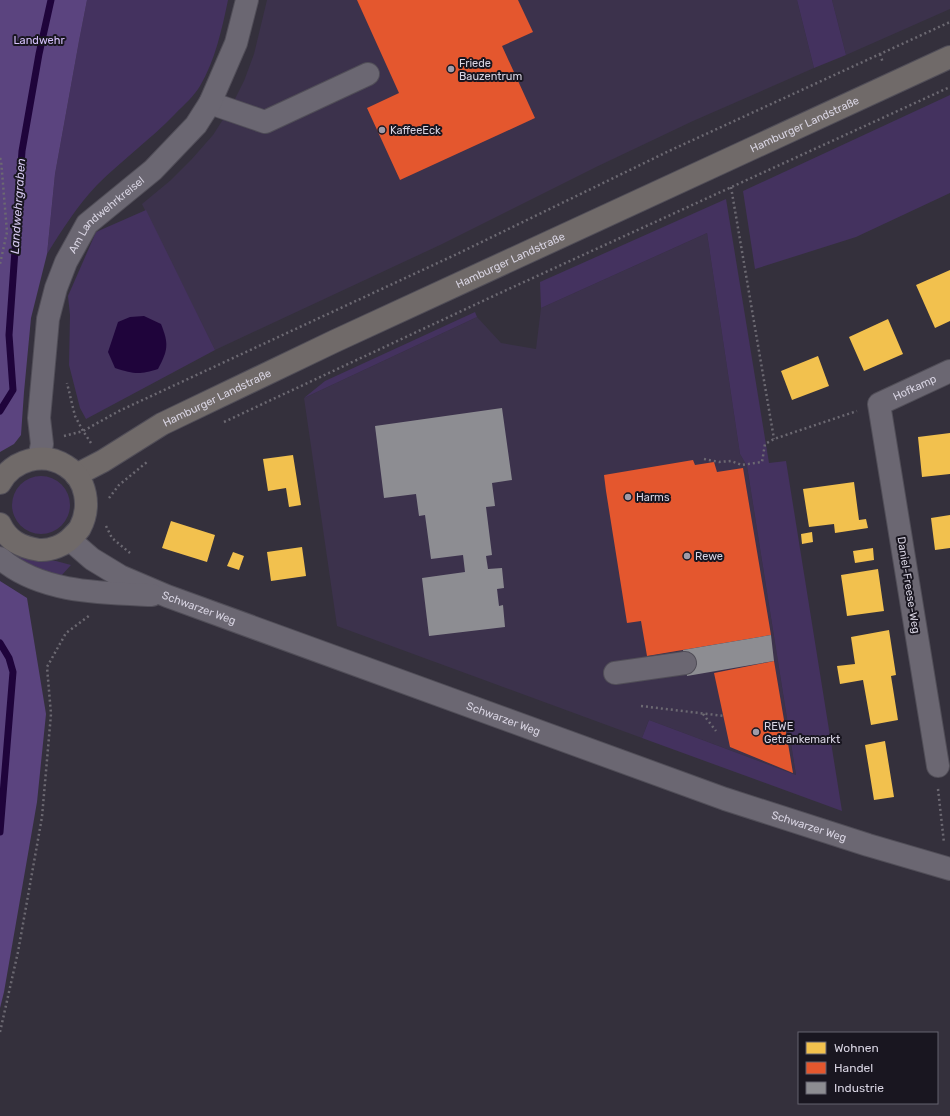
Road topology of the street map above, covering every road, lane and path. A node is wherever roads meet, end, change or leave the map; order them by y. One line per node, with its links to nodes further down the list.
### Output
1 (247, 0): 6 (street, Am Landwehrkreisel)
2 (950, 22): 17 (path)
3 (950, 57): 8 (main road, Hamburger Landstraße)
4 (368, 74): 6 (street)
5 (950, 87): 9 (path)
6 (210, 103): 15 (street, Am Landwehrkreisel)
7 (0, 158): 10 (path)
8 (728, 160): 9 (path); 17 (main road, Hamburger Landstraße)
9 (731, 187): 13 (path); 14 (path)
10 (0, 264)
11 (950, 371): 12 (street, Hofkamp)
12 (879, 404): 14 (path); 35 (street, Daniel-Freese-Weg)
13 (219, 424)
14 (774, 439): 16 (path)
15 (39, 458): 19 (main road); 20 (main road)
16 (704, 459)
17 (103, 461): 19 (main road, Hamburger Landstraße)
18 (149, 461): 21 (path)
19 (76, 475): 25 (main road)
20 (0, 483)
21 (107, 505)
22 (105, 519): 24 (path)
23 (0, 524): 25 (main road)
24 (112, 538)
25 (70, 540): 28 (street, Schwarzer Weg)
26 (0, 558): 27 (street)
27 (120, 593): 28 (street); 37 (path)
28 (167, 596): 36 (street, Schwarzer Weg)
29 (685, 663): 30 (street)
30 (615, 673)
31 (641, 706): 32 (path)
32 (703, 714): 33 (path); 34 (path)
33 (724, 716)
34 (716, 731)
35 (938, 766): 36 (path)
36 (947, 868)
37 (0, 1032)

